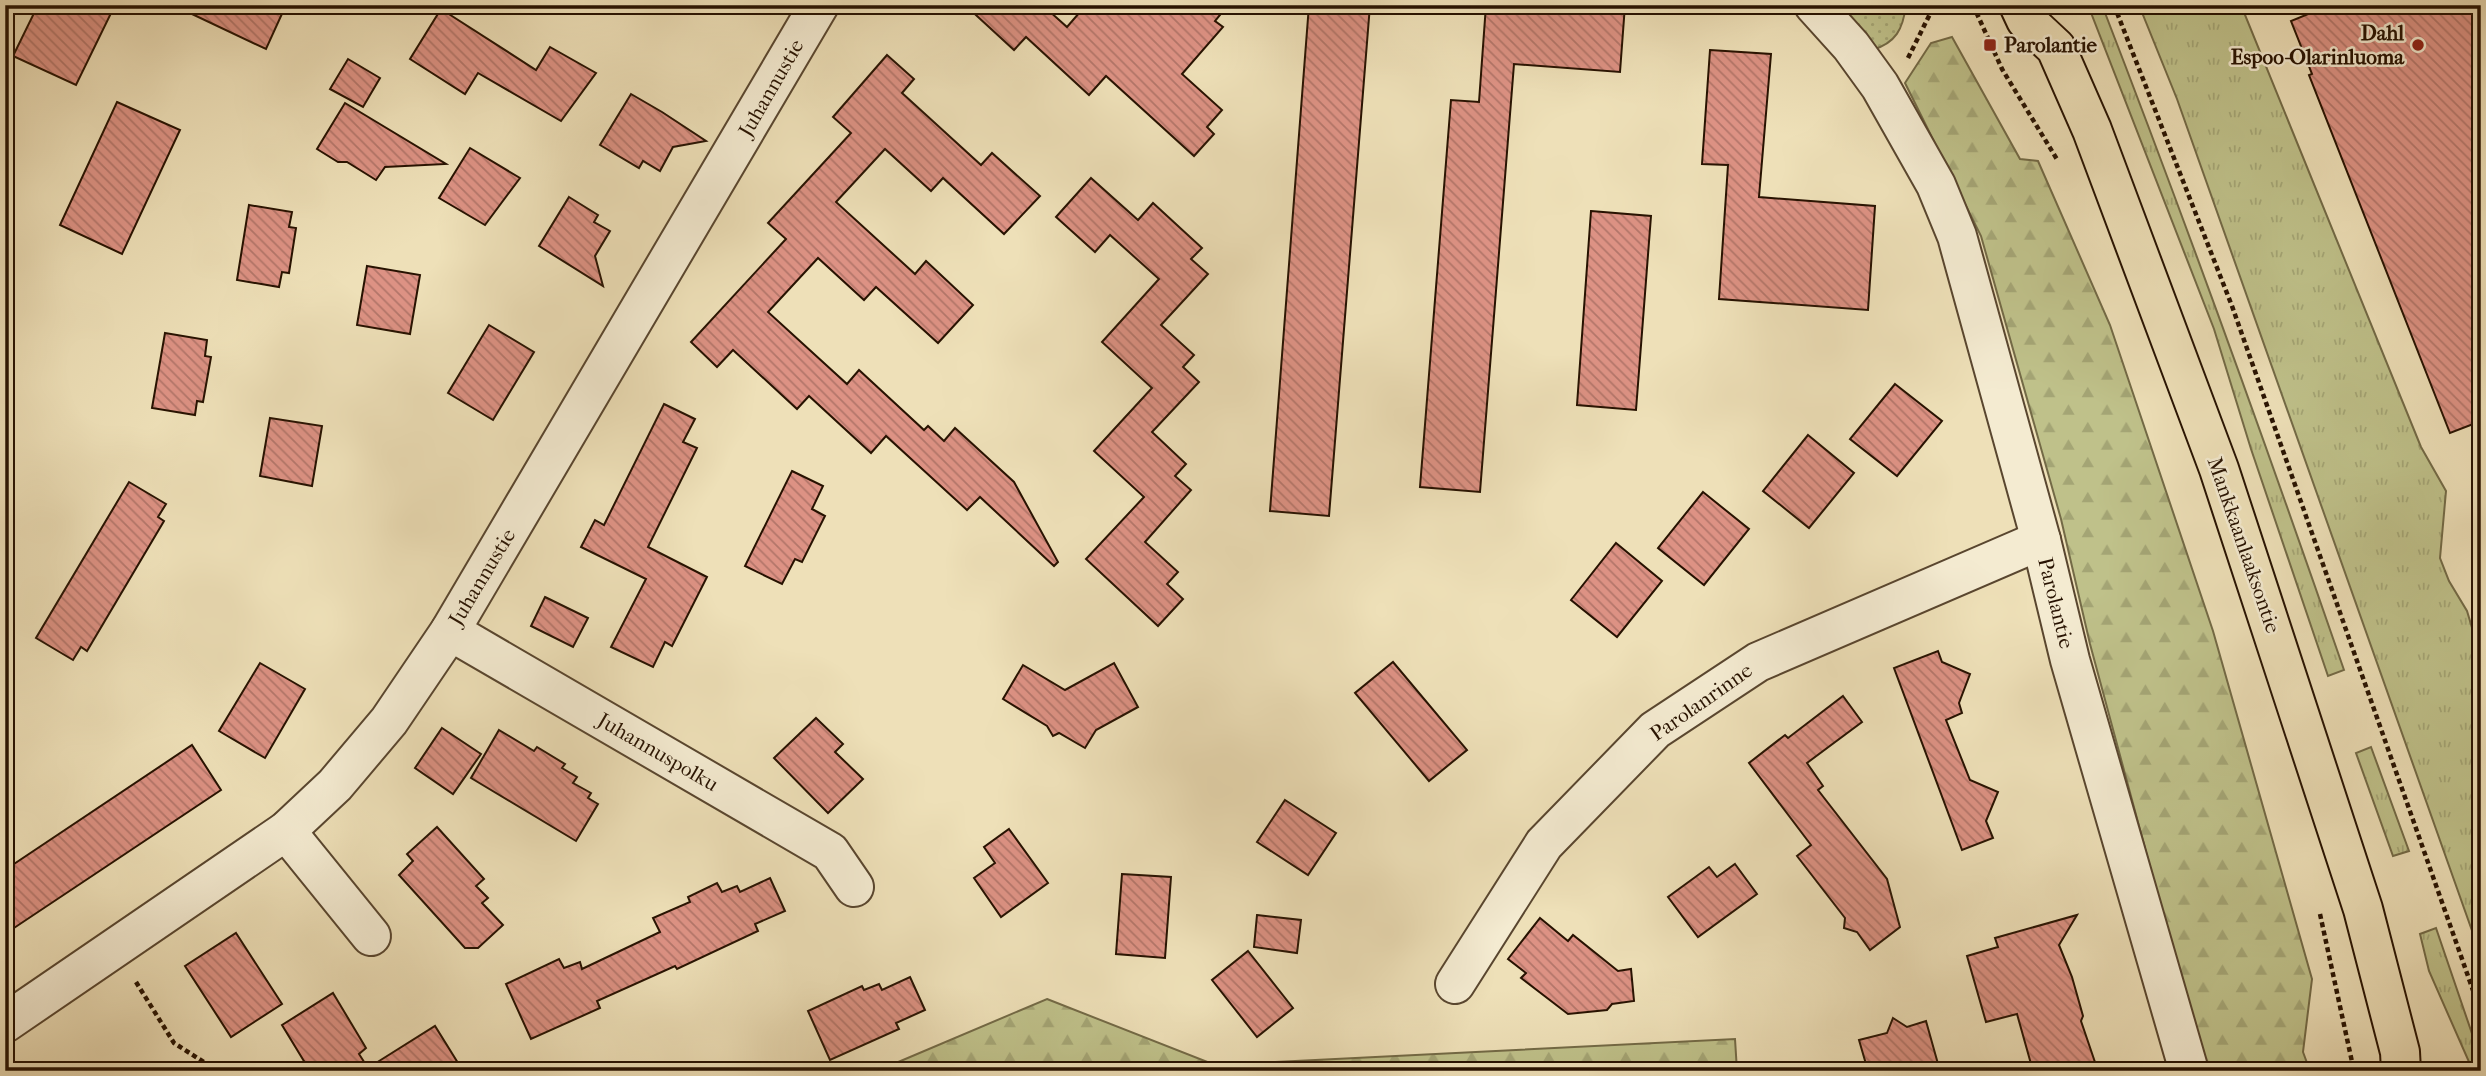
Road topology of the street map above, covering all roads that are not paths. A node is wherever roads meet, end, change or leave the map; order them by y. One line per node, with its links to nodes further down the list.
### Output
1 (819, 5): 7 (street, Juhannustie)
2 (1814, 5): 6 (street, Parolantie)
3 (2019, 5): 5 (main road, Mankkaanlaaksontie)
4 (2054, 5): 5 (main road, Mankkaanlaaksontie)
5 (2056, 48): 13 (main road, Mankkaanlaaksontie)
6 (2041, 540): 11 (street, Parolanrinne); 14 (street, Parolantie)
7 (450, 631): 8 (street, Juhannustie); 9 (street, Juhannuspolku)
8 (286, 831): 10 (street); 12 (street, Juhannustie)
9 (854, 887)
10 (371, 936)
11 (1455, 984)
12 (5, 1023)
13 (2405, 1065)
14 (2189, 1071)

